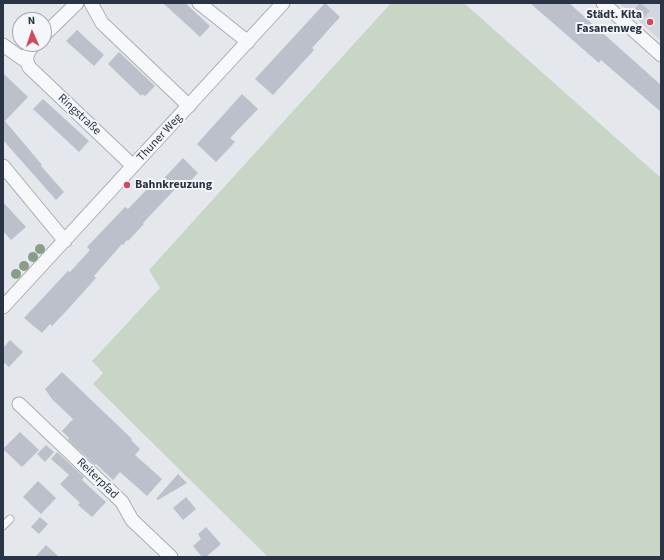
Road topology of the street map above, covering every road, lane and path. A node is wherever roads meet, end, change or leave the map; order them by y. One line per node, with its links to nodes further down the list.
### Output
1 (77, 3): 6 (street)
2 (91, 3): 12 (street)
3 (199, 3): 7 (street)
4 (283, 3): 7 (street, Thuner Weg)
5 (603, 3): 10 (street)
6 (52, 27)
7 (248, 42): 12 (street, Thuner Weg)
8 (3, 45): 11 (street, Ringstraße)
9 (28, 52): 11 (street)
10 (661, 55)
11 (27, 62): 14 (street, Ringstraße)
12 (189, 106): 14 (street, Thuner Weg)
13 (3, 166): 15 (street)
14 (133, 166): 15 (street, Thuner Weg)
15 (65, 241): 16 (street, Thuner Weg)
16 (3, 307)
17 (19, 404): 20 (street, Reiterpfad)
18 (10, 519): 19 (lane)
19 (3, 526)
20 (170, 557)

